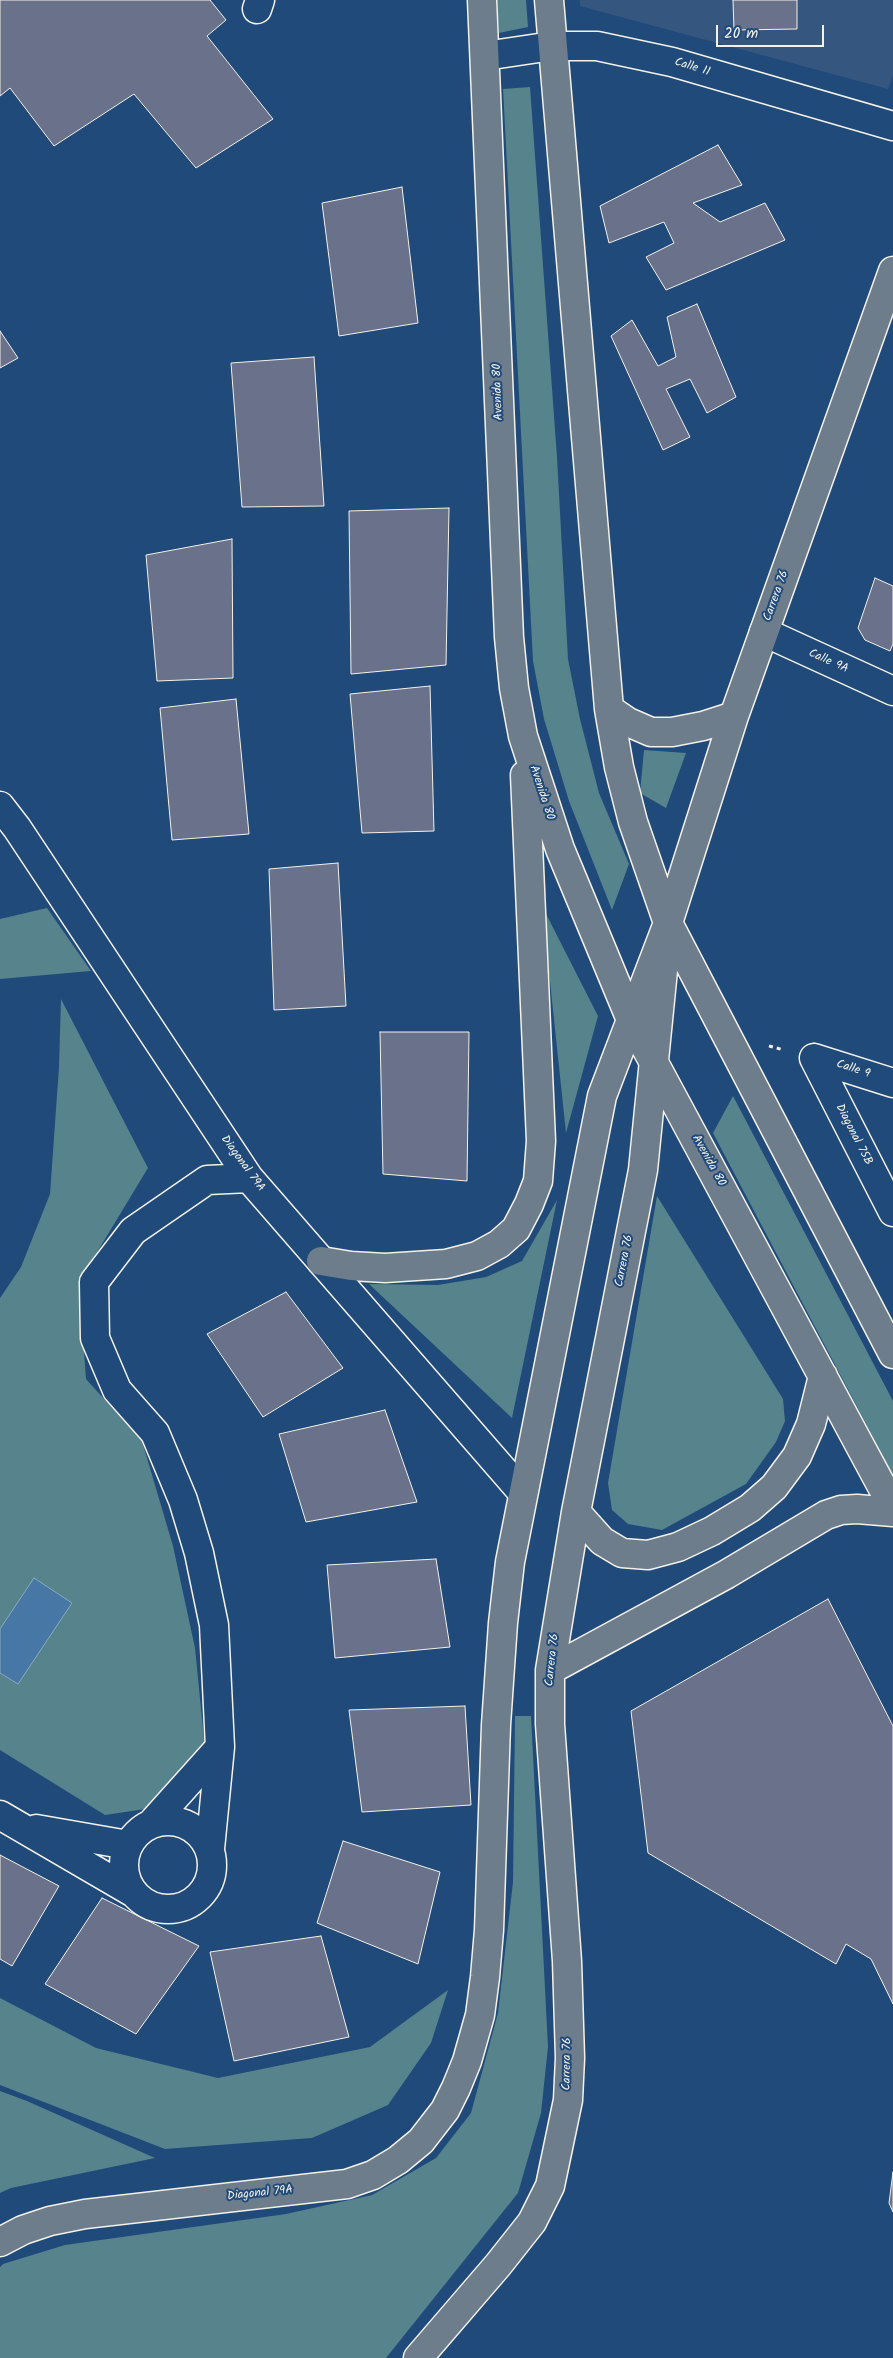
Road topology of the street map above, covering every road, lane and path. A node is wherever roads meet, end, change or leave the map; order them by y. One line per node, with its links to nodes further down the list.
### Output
1 (482, 0): 4 (main road, Avenida 80)
2 (549, 0): 3 (main road)
3 (552, 46): 4 (street, Calle 11); 5 (street, Calle 11); 10 (main road)
4 (486, 56): 12 (main road, Avenida 80)
5 (893, 126)
6 (893, 271): 7 (main road, Carrera 76)
7 (887, 306): 8 (main road, Carrera 76)
8 (764, 632): 9 (street, Calle 9A); 11 (main road, Carrera 76)
9 (893, 691)
10 (609, 709): 11 (main road); 14 (main road)
11 (734, 716): 14 (main road, Carrera 76)
12 (523, 736): 15 (main road, Avenida 80); 21 (main road)
13 (0, 806): 19 (street, Diagonal 79A)
14 (668, 923): 15 (main road, Carrera 76); 17 (main road, Carrera 76); 22 (main road)
15 (631, 1020): 17 (main road, Avenida 80); 24 (main road, Carrera 76)
16 (814, 1058): 18 (street, Calle 9); 20 (street, Diagonal 75B)
17 (654, 1061): 23 (main road, Avenida 80); 26 (main road, Carrera 76)
18 (893, 1083)
19 (249, 1178): 21 (street, Diagonal 79A); 29 (street)
20 (893, 1212)
21 (321, 1262): 24 (street, Diagonal 79A)
22 (893, 1354)
23 (823, 1376): 25 (main road, Avenida 80); 26 (main road)
24 (523, 1493): 35 (main road, Carrera 76)
25 (893, 1507)
26 (576, 1512): 28 (main road, Carrera 76)
27 (893, 1512): 28 (main road)
28 (550, 1670): 37 (main road, Carrera 76)
29 (220, 1747): 31 (street); 33 (street)
30 (9, 1820): 32 (street); 34 (street)
31 (151, 1824): 32 (street); 33 (street)
32 (128, 1845): 34 (street)
33 (210, 1849): 34 (street)
34 (132, 1892)
35 (467, 2061): 36 (main road, Diagonal 79A)
36 (0, 2242)
37 (418, 2358)

